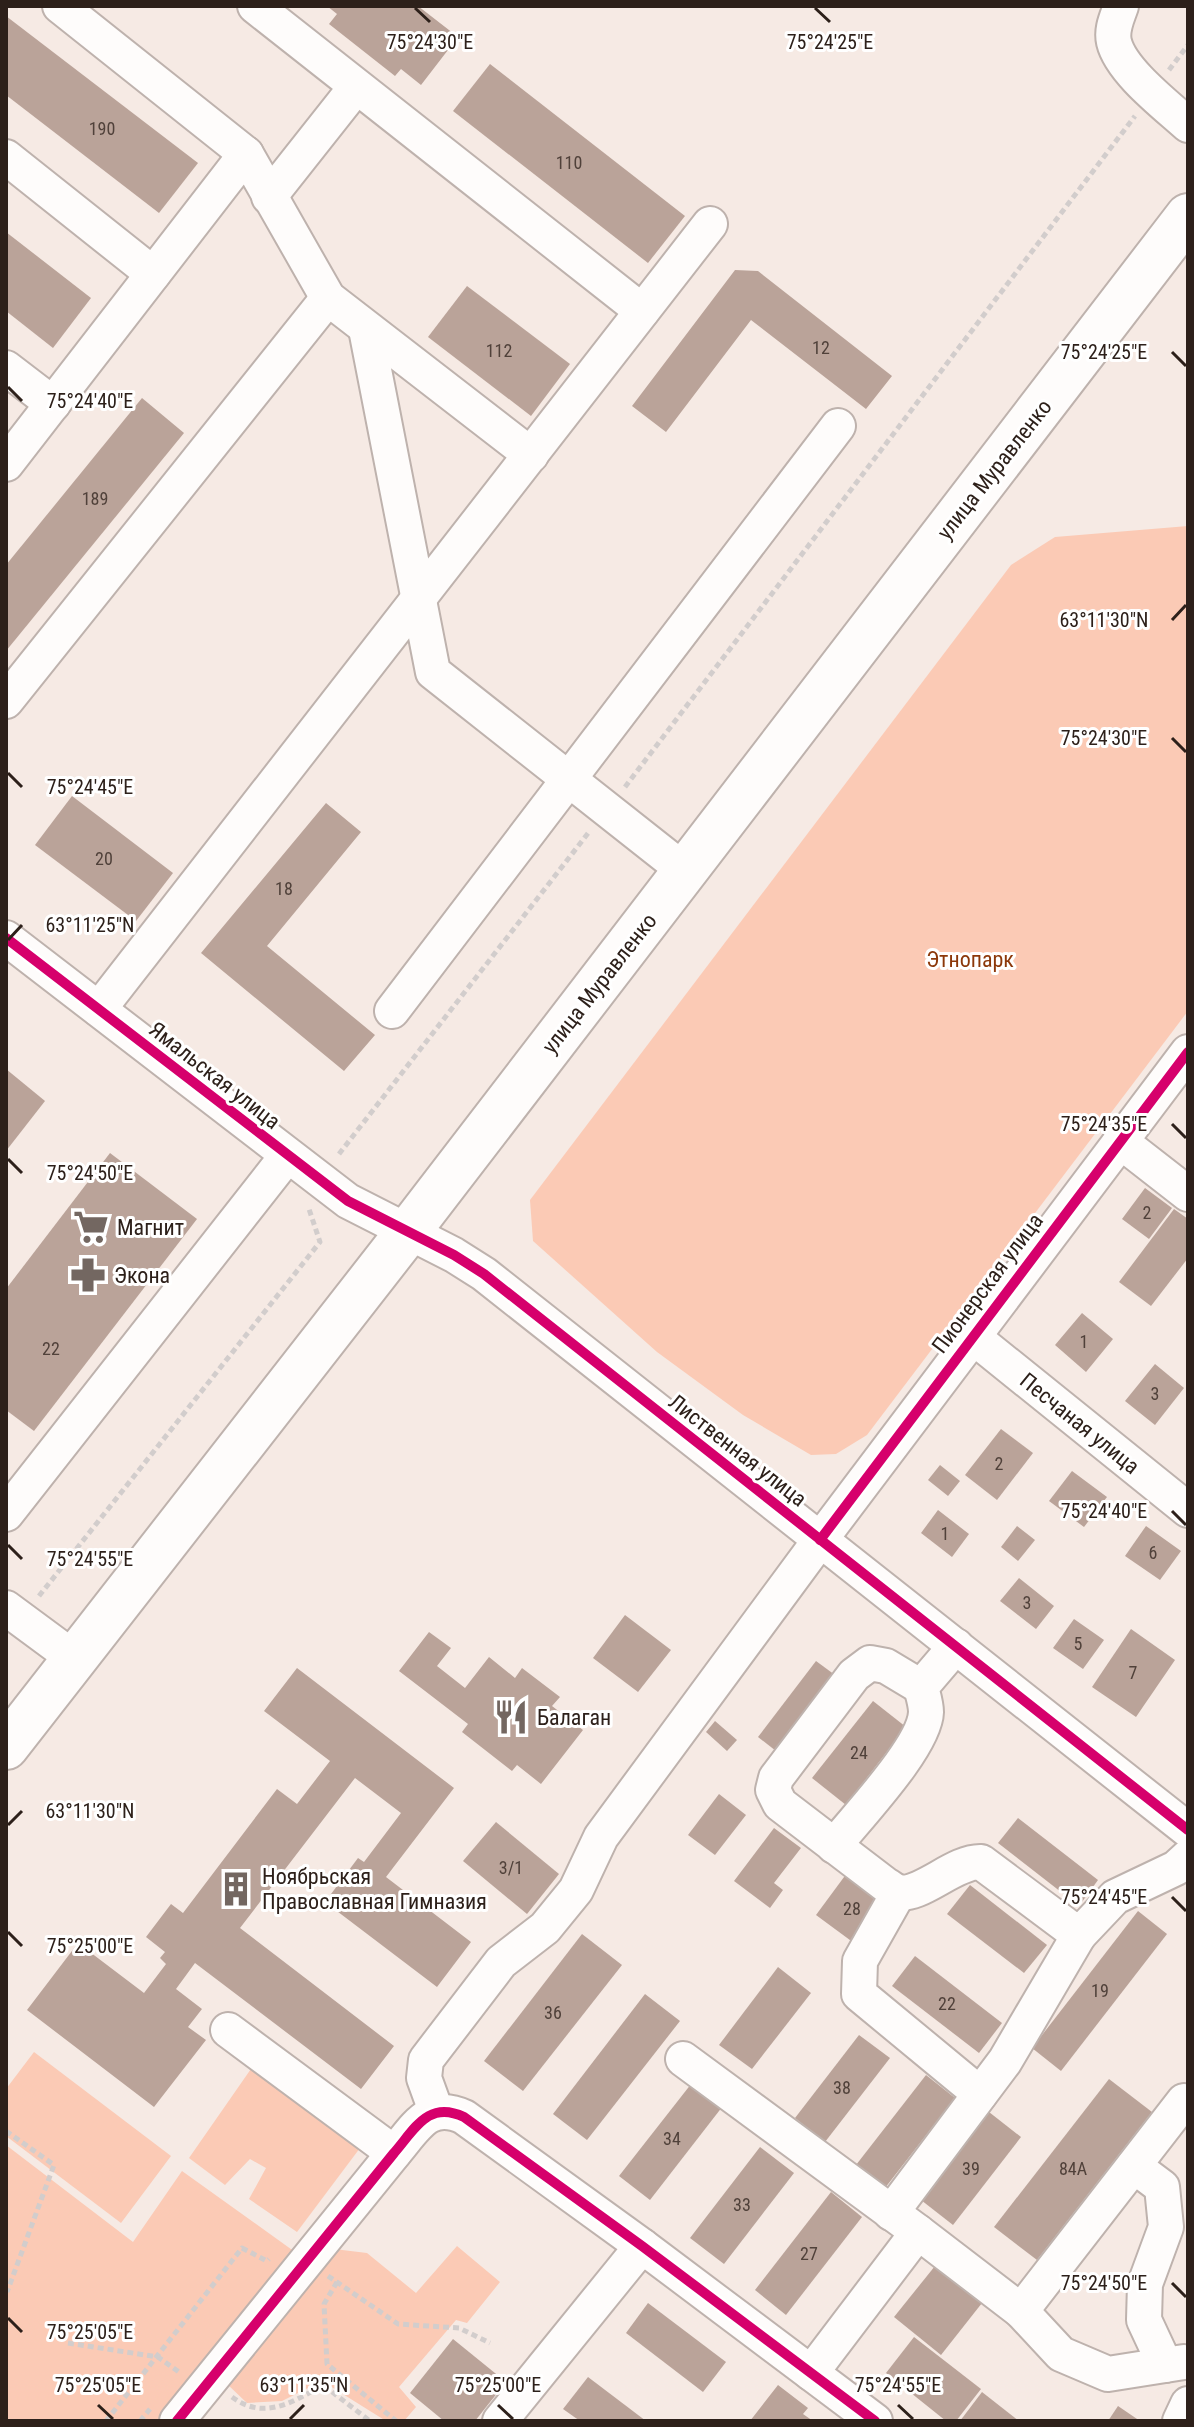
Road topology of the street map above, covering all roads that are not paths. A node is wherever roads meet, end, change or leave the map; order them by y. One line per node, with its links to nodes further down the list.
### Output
1 (60, 6): 6 (street)
2 (255, 6): 4 (street)
3 (1121, 6): 5 (street)
4 (356, 87): 8 (street); 13 (street)
5 (1188, 125)
6 (246, 154): 8 (street); 11 (street)
7 (6, 157): 11 (street)
8 (269, 197): 12 (street)
9 (1188, 216): 23 (main road, улица Муравленко)
10 (710, 224): 13 (street)
11 (153, 274): 16 (street)
12 (328, 298): 14 (street); 21 (street)
13 (642, 311): 18 (street)
14 (366, 329): 18 (street); 20 (street)
15 (6, 368): 16 (street)
16 (53, 404): 19 (street)
17 (838, 426): 22 (street)
18 (531, 455): 20 (street)
19 (8, 456)
20 (419, 599): 22 (street); 25 (street)
21 (10, 686)
22 (568, 778): 23 (street); 26 (street)
23 (685, 871): 31 (main road, улица Муравленко)
24 (6, 938): 25 (street, Ямальская улица)
25 (99, 1009): 29 (street, Ямальская улица)
26 (392, 1011)
27 (1188, 1052): 28 (street, Пионерская улица)
28 (1120, 1141): 30 (street); 32 (street, Пионерская улица)
29 (287, 1156): 31 (street, Ямальская улица); 34 (street)
30 (1188, 1194)
31 (407, 1233): 35 (street, Лиственная улица); 38 (main road, улица Муравленко)
32 (972, 1336): 33 (street, Песчаная улица); 35 (street, Пионерская улица)
33 (1188, 1510)
34 (6, 1514)
35 (820, 1540): 37 (street, Лиственная улица); 50 (street, Пионерская улица)
36 (14, 1613): 38 (street)
37 (956, 1646): 39 (street); 41 (street, Лиственная улица)
38 (75, 1659): 40 (main road, улица Муравленко)
39 (921, 1687): 42 (street); 42 (street)
40 (6, 1747)
41 (1188, 1830)
42 (834, 1846): 44 (street)
43 (1188, 1857): 45 (street)
44 (899, 1892): 45 (street); 48 (street)
45 (1079, 1935): 48 (street)
46 (228, 2030): 51 (street)
47 (683, 2059): 53 (street)
48 (980, 2094): 53 (street)
49 (1188, 2105): 52 (street)
50 (436, 2111): 51 (street); 54 (street)
51 (394, 2153): 59 (street)
52 (1134, 2166): 55 (street); 56 (street)
53 (905, 2223): 55 (street); 57 (street)
54 (642, 2246): 57 (street); 60 (street)
55 (1021, 2311): 56 (street)
56 (1176, 2364)
57 (811, 2373): 61 (street)
58 (1188, 2404): 62 (street)
59 (177, 2421)
60 (500, 2421)
61 (875, 2421)
62 (1180, 2421)

